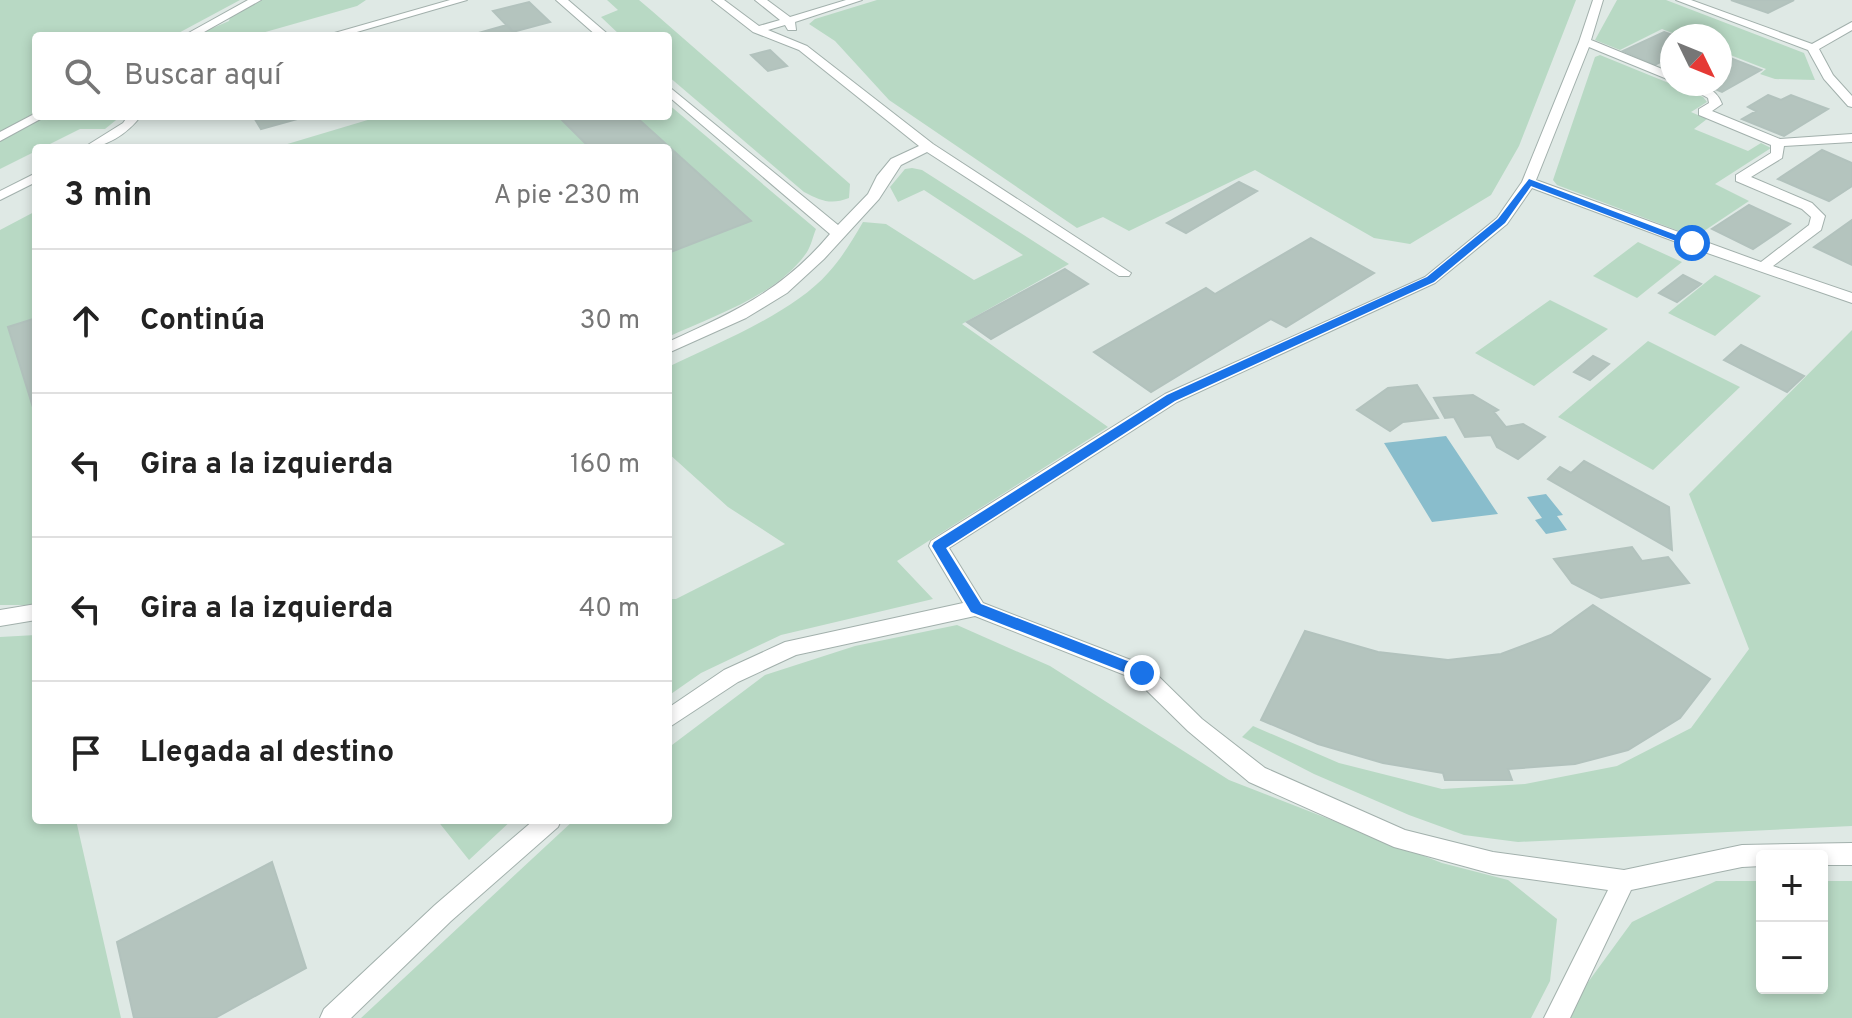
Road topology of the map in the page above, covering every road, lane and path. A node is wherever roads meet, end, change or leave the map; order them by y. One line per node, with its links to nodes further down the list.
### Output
1 (256, 0): 12 (lane)
2 (462, 0): 13 (lane)
3 (561, 0): 14 (lane)
4 (717, 0): 11 (lane)
5 (760, 0): 9 (lane)
6 (857, 0): 9 (lane)
7 (1598, 0): 15 (lane)
8 (1681, 0): 17 (lane)
9 (788, 20): 11 (lane); 16 (lane)
10 (1852, 25): 17 (lane)
11 (757, 30): 16 (lane)
12 (196, 32)
13 (345, 32)
14 (599, 32)
15 (1585, 42): 18 (lane); 31 (lane)
16 (803, 48): 29 (lane)
17 (1813, 48): 19 (lane)
18 (1660, 72)
19 (1846, 87): 22 (lane)
20 (672, 93): 33 (lane)
21 (1713, 96): 27 (lane)
22 (1852, 103)
23 (32, 120): 25 (lane)
24 (132, 120): 28 (lane)
25 (0, 137)
26 (1852, 138): 27 (lane)
27 (1778, 143): 34 (lane)
28 (96, 144)
29 (928, 147): 33 (lane); 35 (lane)
30 (32, 179): 32 (lane)
31 (1529, 182): 34 (lane); 38 (lane)
32 (0, 196)
33 (838, 233): 37 (lane)
34 (1763, 267): 36 (lane)
35 (1124, 273)
36 (1852, 298)
37 (672, 346)
38 (976, 608): 41 (lane); 44 (lane)
39 (32, 613): 40 (lane)
40 (0, 618)
41 (672, 716)
42 (545, 824): 45 (lane)
43 (1852, 854): 44 (lane)
44 (1624, 881): 46 (lane)
45 (333, 1018)
46 (1557, 1018)

